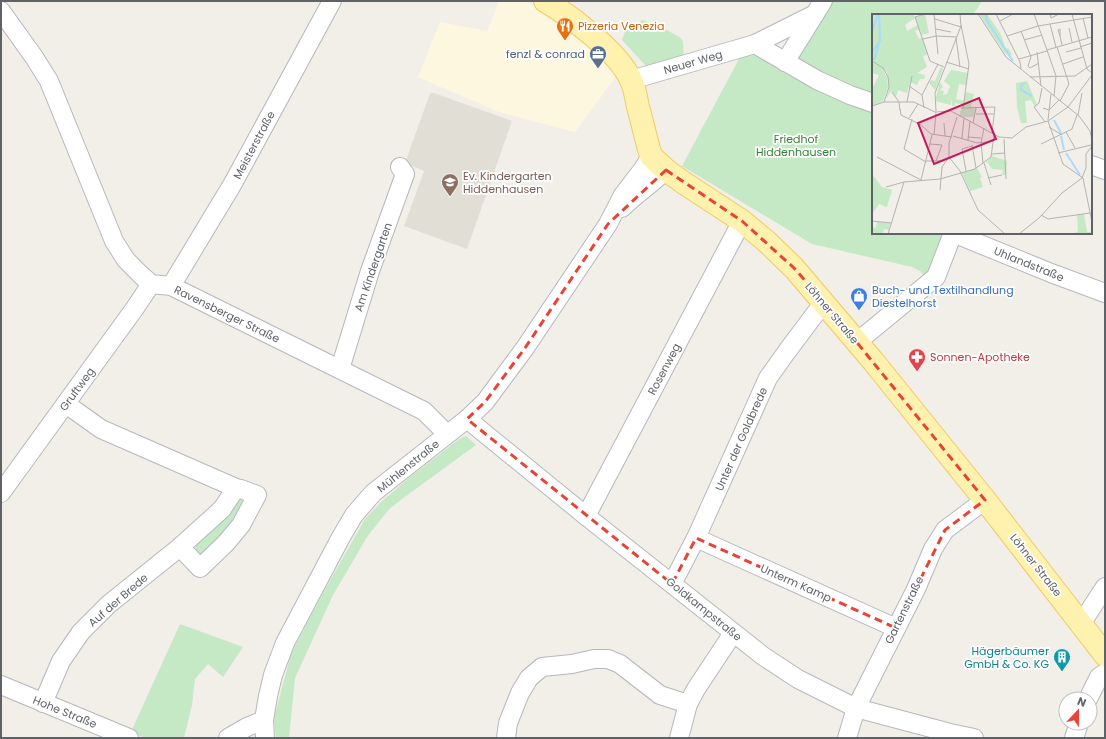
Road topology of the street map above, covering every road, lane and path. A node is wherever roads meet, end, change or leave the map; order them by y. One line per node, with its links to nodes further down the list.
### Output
1 (332, 1): 17 (street, Meisterstraße)
2 (545, 1): 7 (main road)
3 (819, 7): 5 (street, Neuer Weg); 6 (street, Neuer Weg)
4 (1, 11): 16 (street)
5 (755, 44): 6 (street); 7 (street, Neuer Weg)
6 (785, 62): 8 (street)
7 (631, 80): 9 (main road)
8 (872, 103)
9 (659, 163): 13 (main road, Löhner Straße); 23 (street, Mühlenstraße)
10 (1092, 165): 12 (street)
11 (400, 167): 21 (street, Am Kindergarten)
12 (1105, 170)
13 (742, 221): 19 (main road, Löhner Straße); 28 (street, Rosenweg)
14 (953, 234): 20 (street)
15 (955, 234): 18 (street, Uhlandstraße)
16 (151, 284): 17 (street, Ravensberger Straße); 22 (street, Gruftweg)
17 (171, 286): 21 (street, Ravensberger Straße)
18 (1105, 293)
19 (824, 302): 20 (main road, Löhner Straße); 29 (street, Unter der Goldbrede)
20 (857, 342): 27 (main road, Löhner Straße)
21 (340, 369): 24 (street, Ravensberger Straße)
22 (66, 404): 25 (street); 26 (street, Gruftweg)
23 (467, 419): 24 (street, Mühlenstraße); 28 (street, Goldkampstraße)
24 (447, 434): 43 (street, Mühlenstraße)
25 (236, 488): 30 (street, Auf der Brede); 30 (street)
26 (1, 493)
27 (985, 500): 33 (main road, Löhner Straße); 34 (street, Gartenstraße)
28 (586, 516): 31 (street, Goldkampstraße)
29 (696, 538): 31 (street, Unter der Goldbrede); 34 (street, Unterm Kamp)
30 (180, 547): 40 (street, Auf der Brede)
31 (672, 584): 35 (street, Goldkampstraße)
32 (1105, 587): 33 (street)
33 (1081, 624): 36 (main road, Löhner Straße)
34 (896, 628): 42 (street, Gartenstraße)
35 (733, 633): 41 (street); 42 (street, Goldkampstraße)
36 (1105, 655)
37 (1105, 673): 39 (street)
38 (1, 685): 40 (street, Hohe Straße)
39 (1092, 691)
40 (43, 703): 44 (street, Hohe Straße)
41 (688, 704): 47 (street); 48 (street)
42 (856, 708): 49 (street, Gartenstraße); 50 (street, Goldkampstraße)
43 (264, 720): 45 (street); 46 (street, Mühlenstraße)
44 (129, 738)
45 (228, 738)
46 (265, 738)
47 (506, 738)
48 (679, 738)
49 (847, 738)
50 (974, 738)

